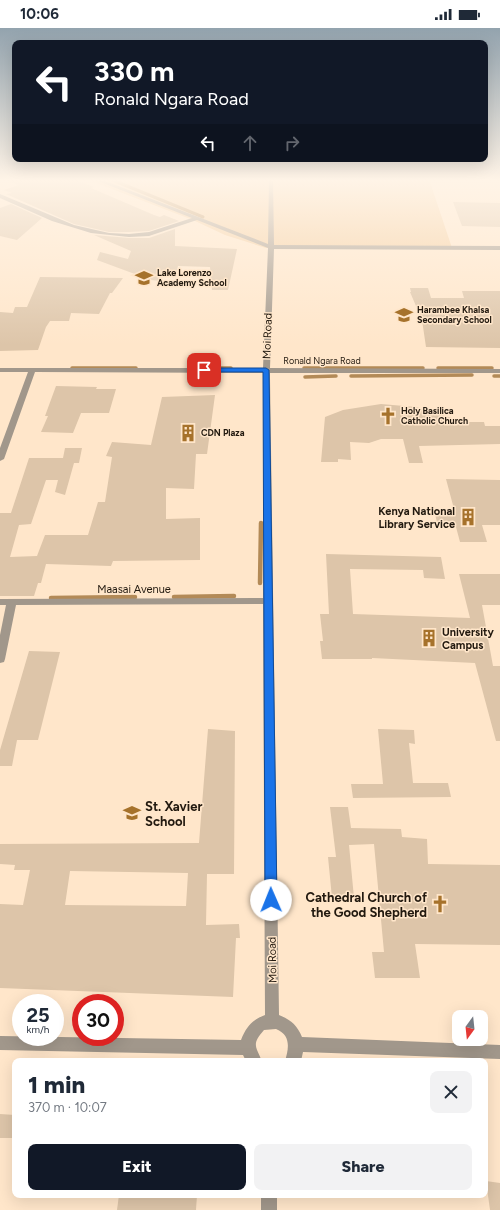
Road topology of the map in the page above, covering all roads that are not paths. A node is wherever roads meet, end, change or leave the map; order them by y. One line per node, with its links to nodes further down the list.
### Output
1 (109, 234): 2 (street)
2 (145, 234)
3 (237, 234): 5 (street)
4 (271, 234): 5 (street, Moi Road)
5 (271, 247): 6 (street); 9 (street, Moi Road)
6 (500, 248)
7 (0, 370): 8 (street, Ronald Ngara Road)
8 (32, 370): 9 (street, Ronald Ngara Road); 11 (street)
9 (266, 370): 10 (street, Ronald Ngara Road); 12 (street, Moi Road)
10 (500, 371)
11 (0, 459)
12 (268, 601): 14 (street, Maasai Avenue); 16 (street, Moi Road)
13 (0, 602): 14 (street, Maasai Avenue)
14 (12, 602): 15 (street)
15 (0, 659)
16 (272, 1021): 18 (street); 20 (street)
17 (0, 1043): 20 (street)
18 (297, 1044): 19 (street); 21 (street)
19 (500, 1052)
20 (251, 1055)
21 (294, 1058)
22 (269, 1198): 23 (street)
23 (269, 1210)

